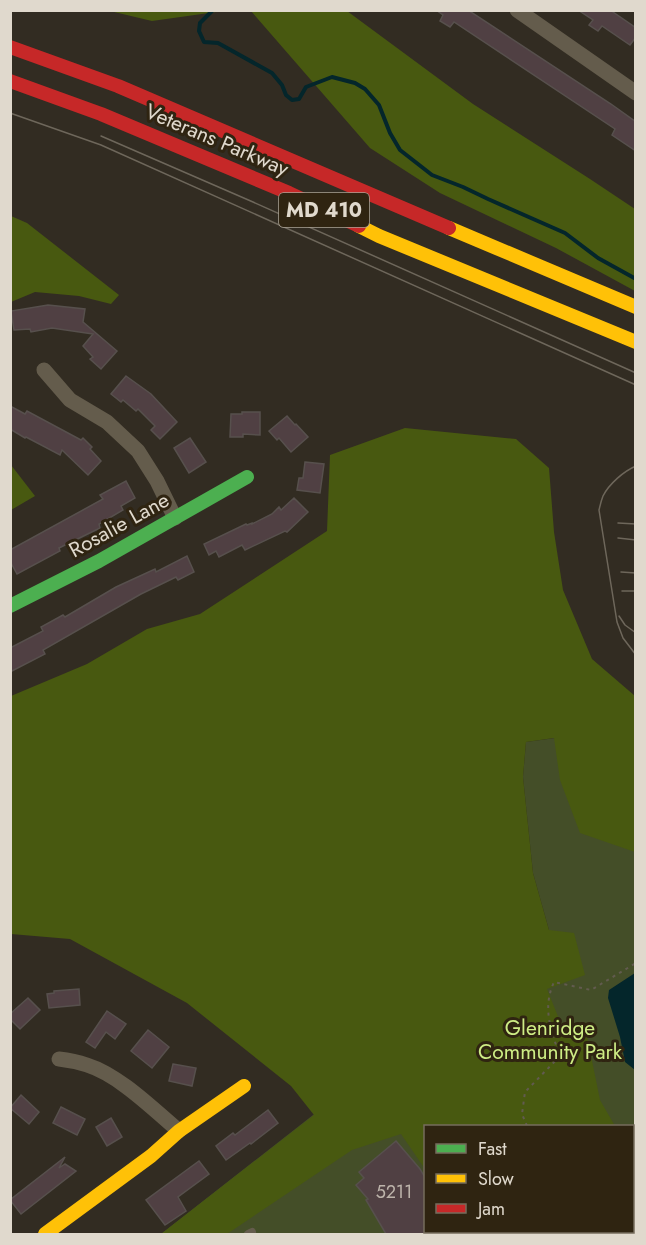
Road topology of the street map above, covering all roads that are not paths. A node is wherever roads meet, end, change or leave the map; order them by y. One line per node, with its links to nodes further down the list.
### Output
1 (517, 10): 4 (street)
2 (10, 47): 5 (main road, Veterans Parkway / MD 410)
3 (10, 81): 6 (main road, Veterans Parkway / MD 410)
4 (636, 93)
5 (636, 307)
6 (636, 342)
7 (44, 370): 9 (street)
8 (247, 477): 9 (main road, Rosalie Lane)
9 (175, 518): 10 (main road, Rosalie Lane)
10 (10, 606)
11 (59, 1059): 13 (street)
12 (244, 1086): 13 (main road)
13 (178, 1131): 14 (main road)
14 (45, 1234)

